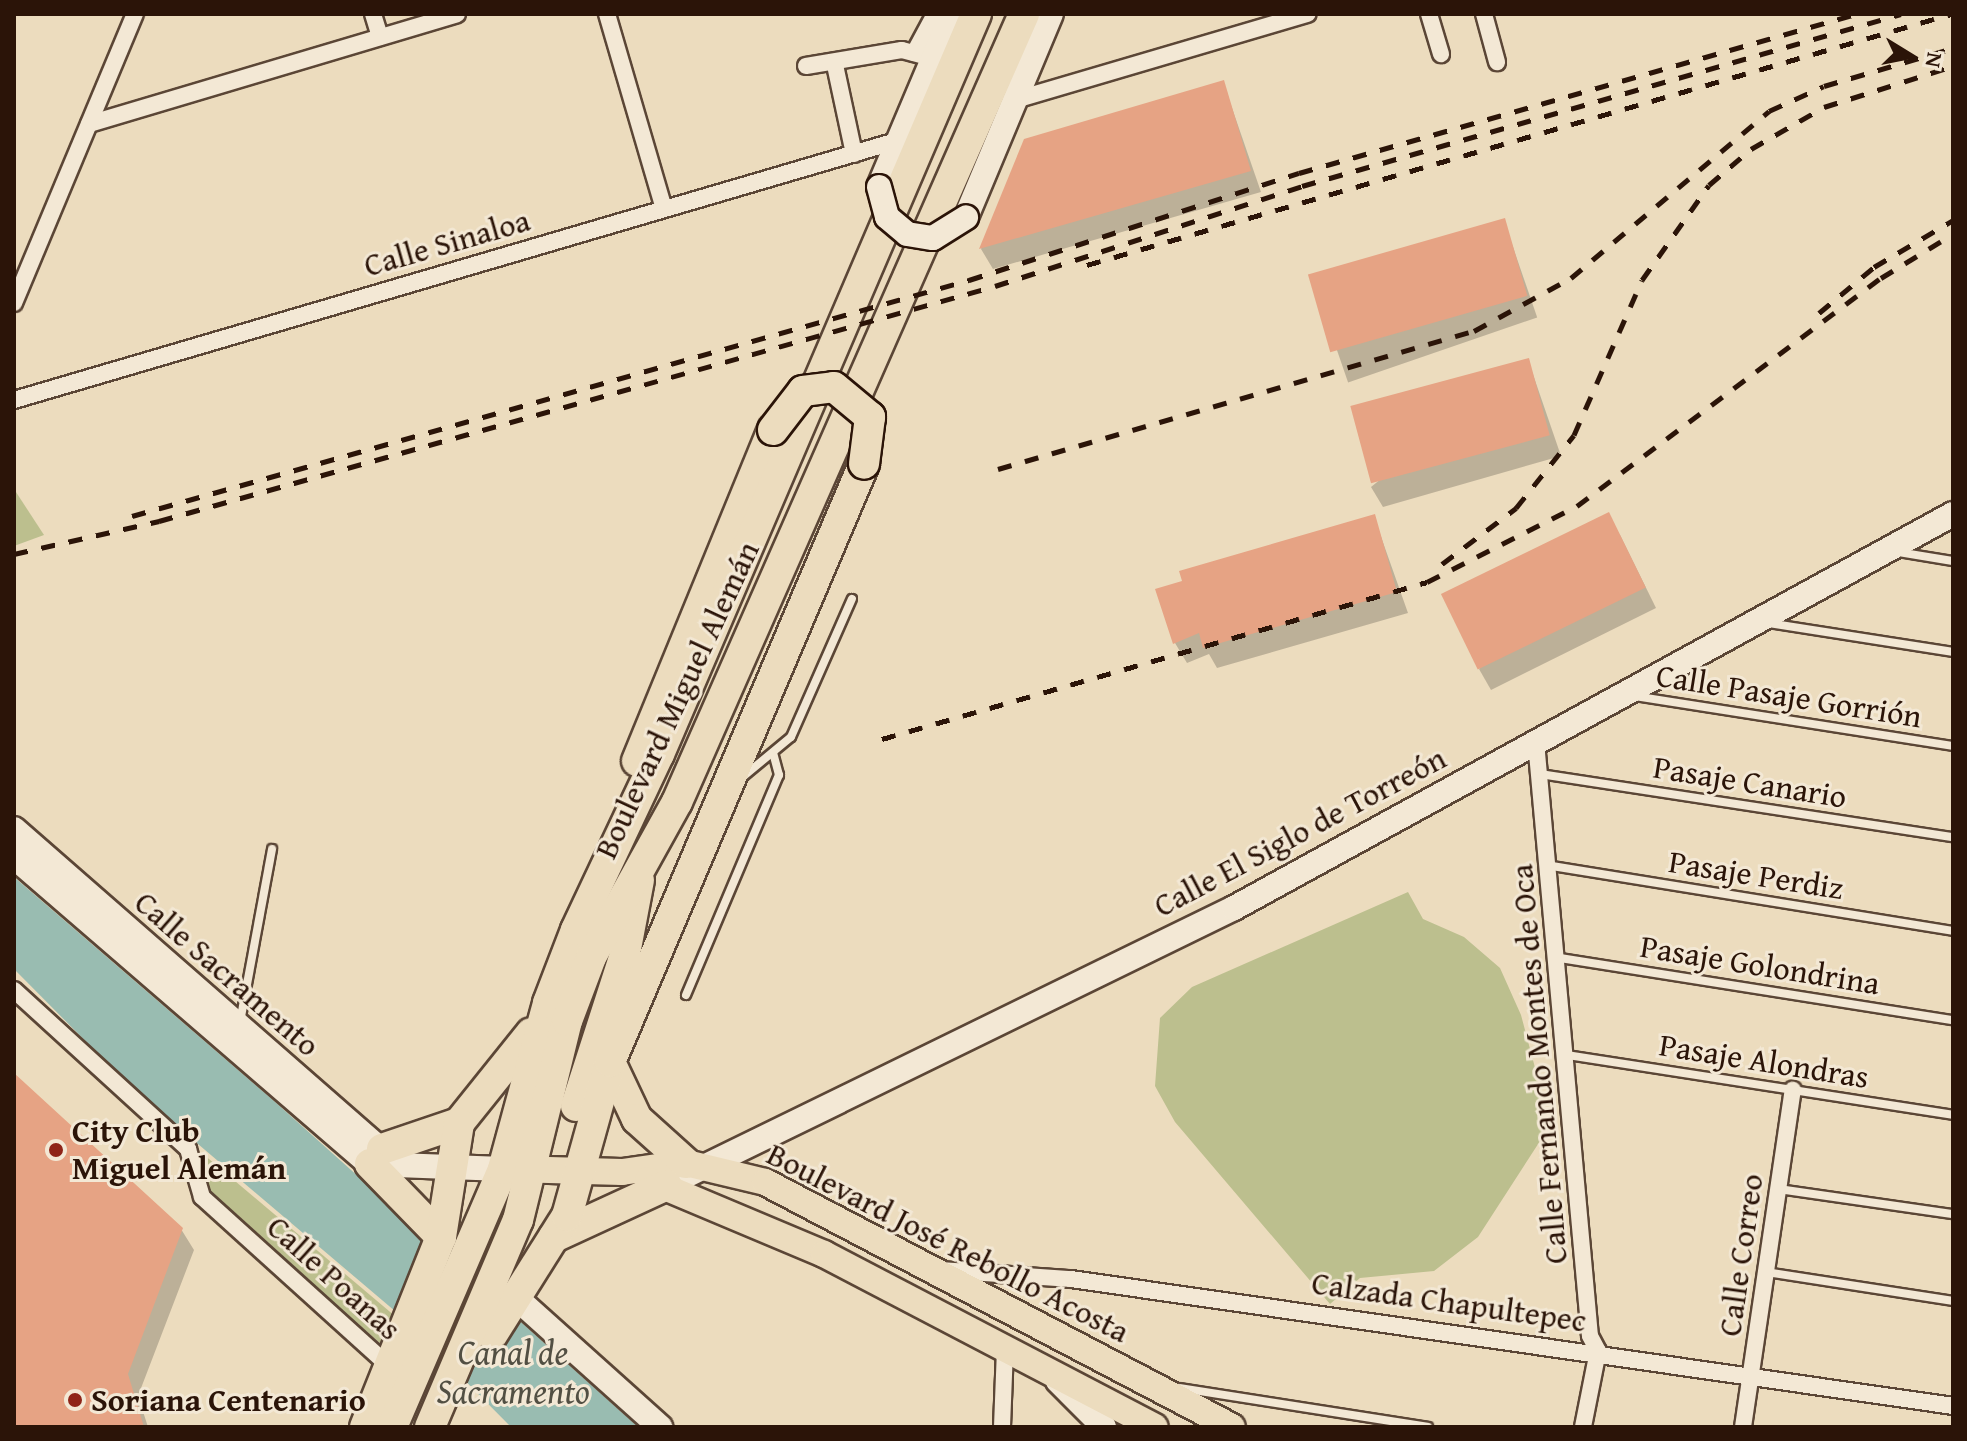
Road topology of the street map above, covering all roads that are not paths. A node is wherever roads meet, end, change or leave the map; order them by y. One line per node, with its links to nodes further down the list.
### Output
1 (135, 14): 20 (street)
2 (373, 14): 13 (street)
3 (457, 14): 13 (street)
4 (607, 14): 23 (street)
5 (935, 14): 15 (street)
6 (952, 14): 15 (street)
7 (976, 14): 34 (highway, Boulevard Miguel Alemán)
8 (1024, 14): 33 (highway, Boulevard Miguel Alemán)
9 (1051, 14): 19 (street)
10 (1308, 14): 19 (street)
11 (1429, 14): 14 (street)
12 (1484, 14): 16 (street)
13 (380, 37): 20 (street)
14 (1441, 54)
15 (923, 55): 17 (street); 21 (street)
16 (1497, 62)
17 (835, 65): 18 (street); 22 (street)
18 (806, 66)
19 (1015, 100): 21 (street, bridge)
20 (89, 124): 24 (street)
21 (896, 141): 22 (street, Calle Sinaloa)
22 (854, 154): 23 (street, Calle Sinaloa)
23 (664, 209): 25 (street, Calle Sinaloa)
24 (14, 303)
25 (14, 400)
26 (1953, 514): 27 (street, Calle El Siglo de Torreón)
27 (1883, 550): 28 (lane); 30 (street, Calle El Siglo de Torreón)
28 (1953, 561)
29 (852, 599): 37 (lane)
30 (1752, 621): 31 (lane); 32 (street, Calle El Siglo de Torreón)
31 (1953, 652)
32 (1618, 694): 35 (street, Calle El Siglo de Torreón); 36 (lane, Calle Pasaje Gorrión)
33 (718, 707): 39 (highway); 46 (highway, Boulevard Miguel Alemán)
34 (675, 717): 44 (highway, Boulevard Miguel Alemán); 46 (highway)
35 (1536, 742): 38 (street, Calle Fernando Montes de Oca); 63 (street, Calle El Siglo de Torreón)
36 (1953, 746)
37 (773, 753): 39 (lane); 50 (lane)
38 (1540, 774): 41 (lane, Pasaje Canario); 45 (street, Calle Fernando Montes de Oca)
39 (726, 785): 44 (highway, bridge); 53 (lane); 56 (highway)
40 (14, 829): 54 (street, Calle Sacramento)
41 (1953, 837)
42 (272, 849): 54 (lane)
43 (14, 857): 54 (street, Calle Sacramento)
44 (606, 863): 51 (highway, Boulevard Miguel Alemán)
45 (1552, 866): 47 (lane, Pasaje Perdiz); 48 (street, Calle Fernando Montes de Oca)
46 (639, 871): 53 (highway); 62 (highway, Boulevard Miguel Alemán)
47 (1953, 931)
48 (1560, 958): 52 (lane, Pasaje Golondrina); 55 (street, Calle Fernando Montes de Oca)
49 (14, 990): 79 (street, Calle Poanas)
50 (686, 995)
51 (548, 1003): 59 (highway); 62 (highway, Boulevard Miguel Alemán)
52 (1953, 1020)
53 (599, 1022): 64 (highway)
54 (233, 1037): 60 (street, Calle Sacramento)
55 (1567, 1055): 57 (lane, Pasaje Alondras); 78 (street, Calle Fernando Montes de Oca)
56 (610, 1062): 63 (highway); 64 (highway)
57 (1793, 1090): 58 (lane, Pasaje Alondras); 65 (street, Calle Correo)
58 (1953, 1115)
59 (459, 1123): 60 (highway); 61 (highway)
60 (384, 1160): 61 (street); 68 (highway)
61 (454, 1168): 62 (street); 68 (highway)
62 (517, 1170): 64 (main road, Boulevard José Rebollo Acosta); 73 (highway, Boulevard Miguel Alemán); 76 (highway, Boulevard Miguel Alemán)
63 (686, 1170): 64 (main road, Boulevard José Rebollo Acosta); 67 (main road, Boulevard José Rebollo Acosta); 69 (highway); 70 (main road, Boulevard José Rebollo Acosta)
64 (570, 1171): 69 (highway)
65 (1779, 1189): 66 (lane); 72 (street, Calle Correo)
66 (1953, 1214)
67 (837, 1219): 70 (main road); 71 (main road, Boulevard José Rebollo Acosta)
68 (441, 1237): 73 (highway)
69 (552, 1238): 74 (highway)
70 (824, 1254): 77 (main road, Boulevard José Rebollo Acosta)
71 (935, 1270): 78 (street, Calzada Chapultepec); 82 (main road, Boulevard José Rebollo Acosta)
72 (1766, 1272): 75 (lane); 80 (street, Calle Correo)
73 (442, 1276): 79 (highway, Boulevard Miguel Alemán); 79 (highway)
74 (513, 1295): 76 (highway); 87 (street)
75 (1953, 1301)
76 (489, 1318): 86 (highway, Boulevard Miguel Alemán)
77 (1005, 1350): 81 (main road, Boulevard José Rebollo Acosta); 88 (street)
78 (1598, 1351): 80 (street, Calzada Chapultepec); 93 (street, Calle Fernando Montes de Oca)
79 (403, 1368): 84 (highway); 85 (highway, Boulevard Miguel Alemán)
80 (1751, 1375): 83 (street, Calzada Chapultepec); 94 (street, Calle Correo)
81 (1054, 1376): 89 (street); 90 (main road, Boulevard José Rebollo Acosta)
82 (1148, 1383): 91 (main road, Boulevard José Rebollo Acosta); 92 (lane)
83 (1953, 1406)
84 (365, 1427)
85 (392, 1427)
86 (431, 1427)
87 (660, 1427)
88 (1002, 1427)
89 (1104, 1427)
90 (1155, 1427)
91 (1232, 1427)
92 (1428, 1427)
93 (1583, 1427)
94 (1743, 1427)

